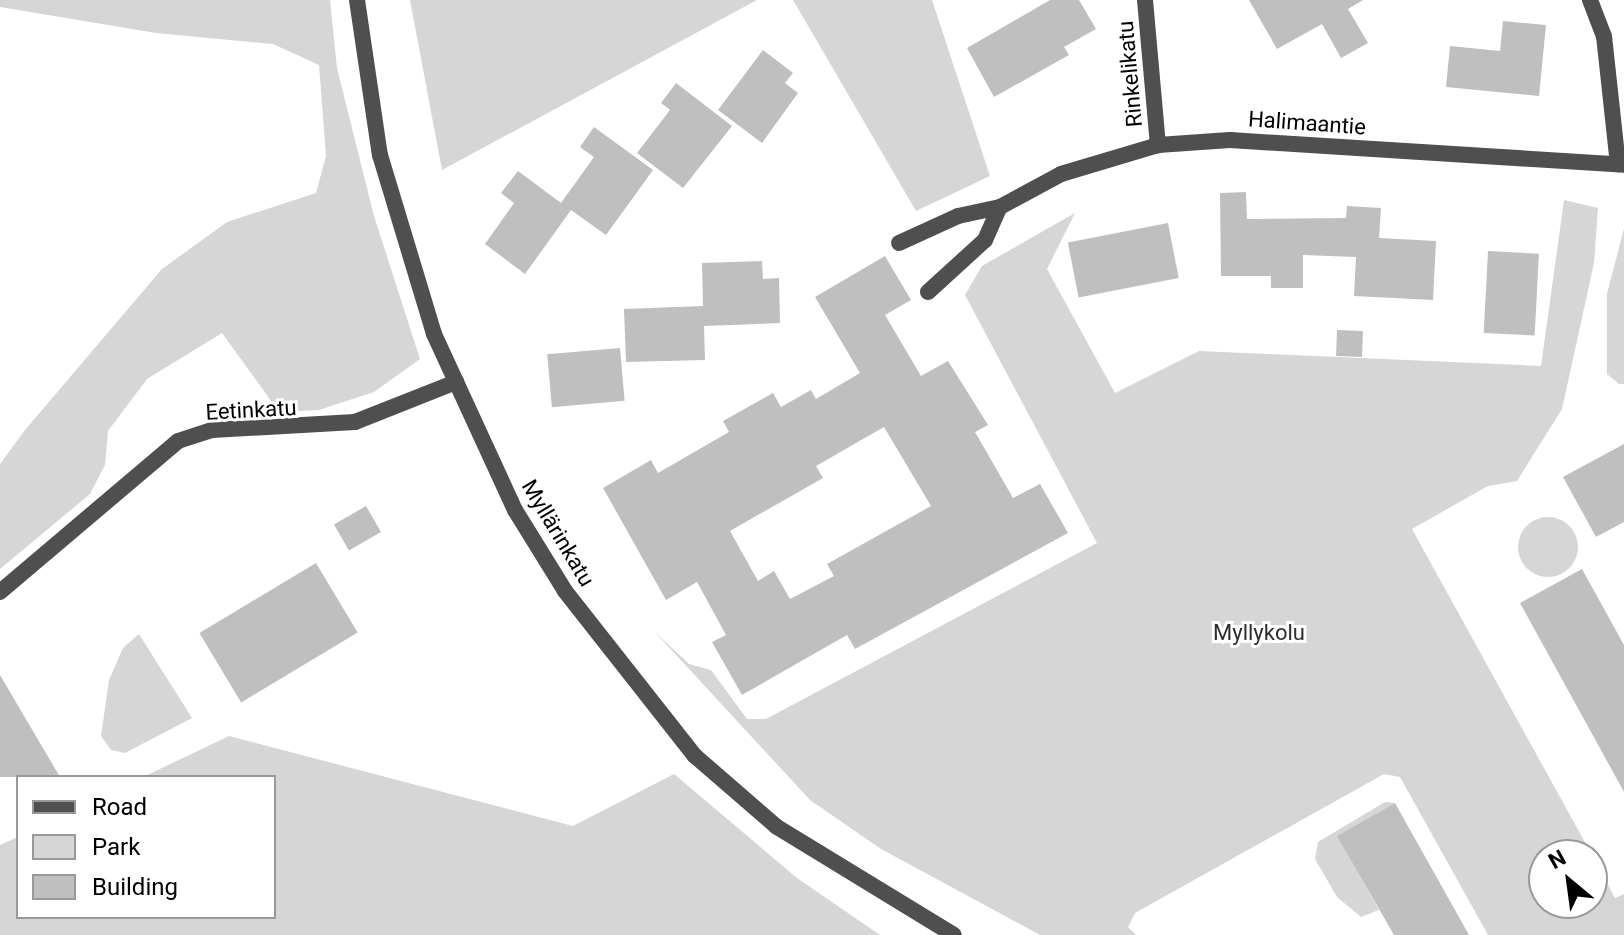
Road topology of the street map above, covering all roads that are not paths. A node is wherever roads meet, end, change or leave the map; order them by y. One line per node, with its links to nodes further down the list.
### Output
1 (357, 0): 9 (street, Myllärinkatu)
2 (1145, 0): 4 (street, Rinkelikatu)
3 (1590, 0): 5 (street)
4 (1158, 145): 5 (street, Halimaantie); 6 (street, Halimaantie)
5 (1621, 165)
6 (1000, 207): 7 (street, Halimaantie); 8 (street)
7 (899, 243)
8 (928, 292)
9 (456, 382): 10 (street, Eetinkatu); 11 (street, Myllärinkatu)
10 (0, 592)
11 (954, 935)

